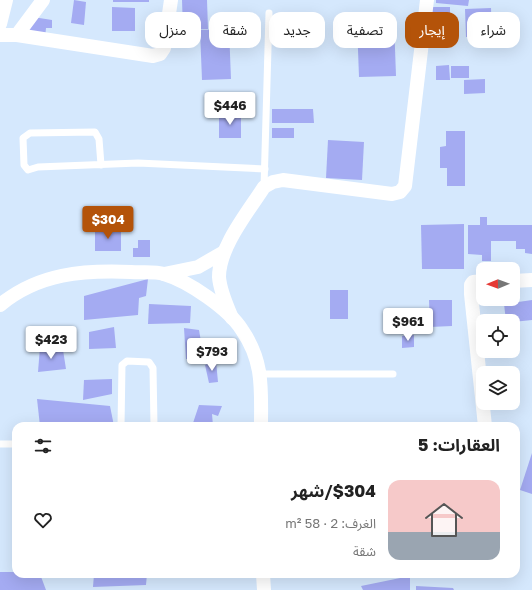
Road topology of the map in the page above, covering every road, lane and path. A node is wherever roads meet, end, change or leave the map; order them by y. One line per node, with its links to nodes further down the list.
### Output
1 (6, 0): 6 (street)
2 (44, 0): 8 (street)
3 (171, 0): 8 (street)
4 (427, 0): 11 (street)
5 (269, 13): 10 (lane)
6 (0, 24)
7 (0, 35): 8 (street)
8 (17, 35)
9 (101, 165): 9 (lane); 10 (lane)
10 (265, 169): 11 (lane)
11 (264, 187): 12 (street)
12 (224, 252): 13 (street); 18 (street)
13 (164, 274): 17 (street); 18 (street)
14 (532, 280): 15 (street)
15 (520, 281)
16 (476, 282): 24 (street)
17 (0, 305)
18 (232, 318): 19 (street)
19 (261, 374): 20 (lane); 23 (street)
20 (393, 374)
21 (121, 422): 22 (lane)
22 (154, 422)
23 (261, 422)
24 (486, 422)
25 (0, 444): 26 (lane)
26 (12, 444)
27 (263, 578): 28 (street)
28 (264, 590)

